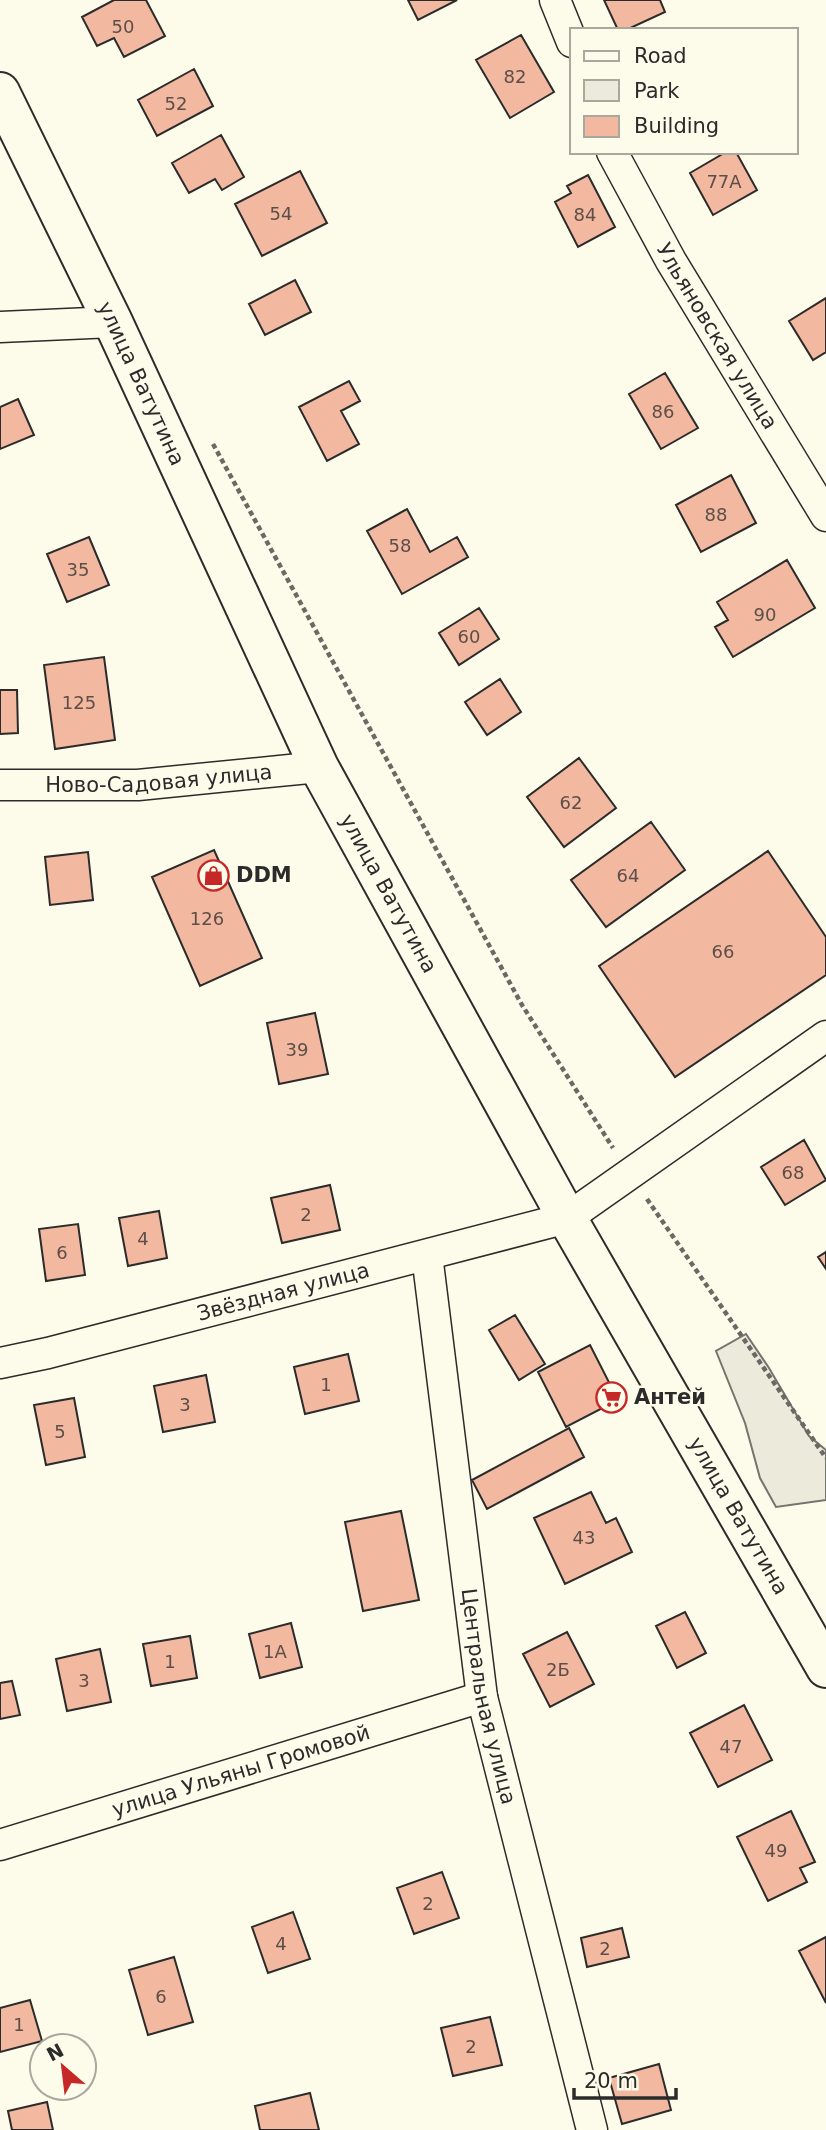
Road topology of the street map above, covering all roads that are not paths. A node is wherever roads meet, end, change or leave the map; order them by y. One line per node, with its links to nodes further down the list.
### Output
1 (555, 0): 2 (street)
2 (570, 37)
3 (0, 92): 5 (main road, улица Ватутина)
4 (613, 154): 7 (street, Ульяновская улица)
5 (113, 322): 6 (street); 8 (main road, улица Ватутина)
6 (0, 327)
7 (826, 516)
8 (319, 767): 9 (street, Ново-Садовая улица); 11 (main road, улица Ватутина)
9 (0, 785)
10 (826, 1036): 11 (street)
11 (567, 1218): 12 (street, Звёздная улица); 14 (main road, улица Ватутина)
12 (427, 1255): 13 (street, Звёздная улица); 15 (street, Центральная улица)
13 (0, 1363)
14 (826, 1668)
15 (482, 1697): 16 (street, улица Ульяны Громовой); 17 (street, Центральная улица)
16 (0, 1844)
17 (592, 2130)

